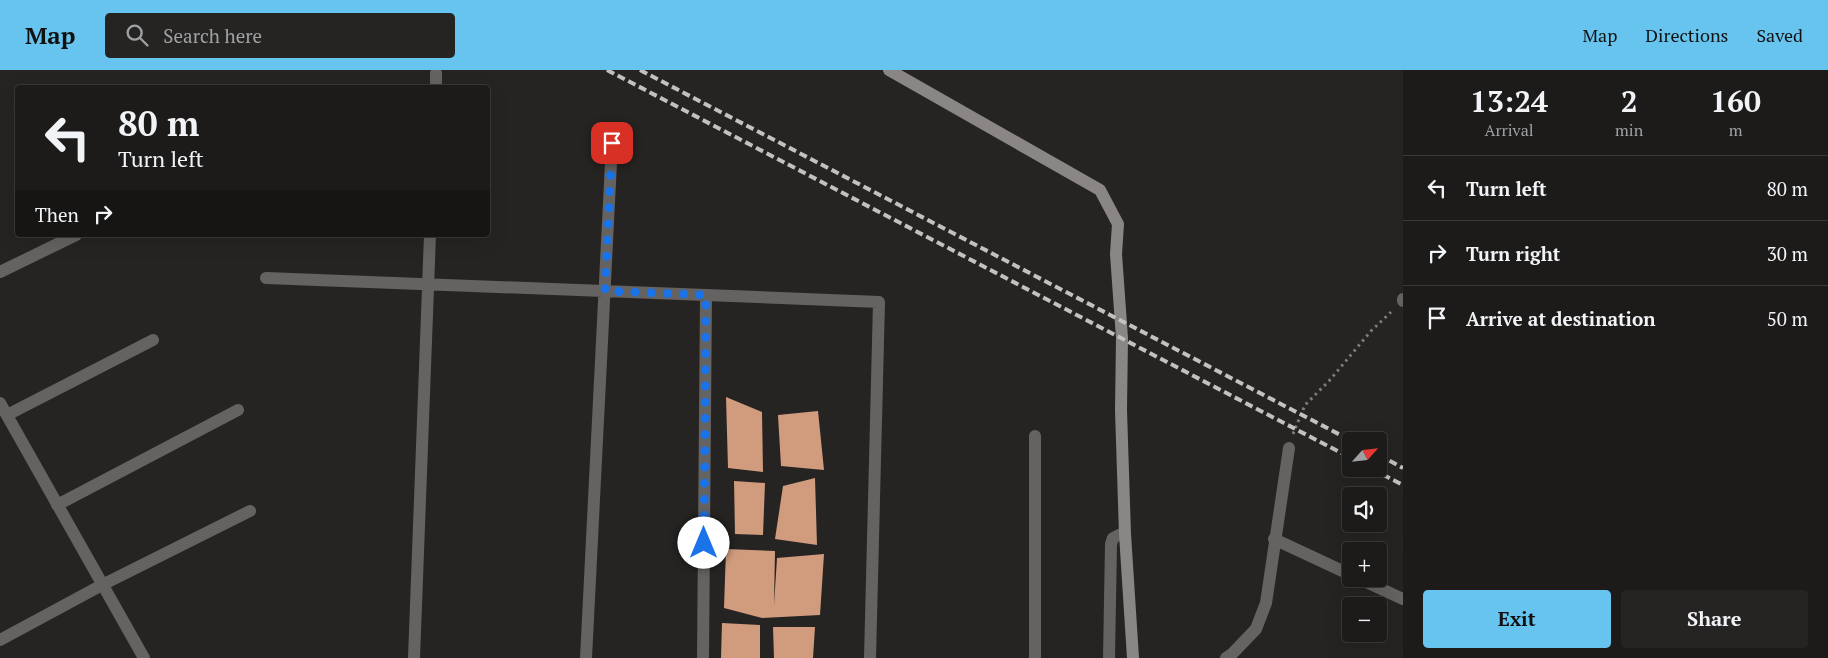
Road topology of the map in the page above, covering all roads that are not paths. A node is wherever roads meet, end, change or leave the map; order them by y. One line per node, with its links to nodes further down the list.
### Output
1 (889, 70): 20 (main road)
2 (436, 73): 3 (street)
3 (436, 85)
4 (612, 143): 10 (street)
5 (72, 237): 7 (street)
6 (430, 237): 9 (street)
7 (0, 272)
8 (266, 278): 9 (street)
9 (428, 284): 10 (street); 28 (street)
10 (605, 291): 11 (street); 29 (street)
11 (706, 295): 30 (street); 31 (street)
12 (153, 340): 15 (street)
13 (0, 404): 15 (street)
14 (238, 410): 18 (street)
15 (7, 415): 18 (street)
16 (1035, 436): 32 (street)
17 (1289, 448): 21 (street)
18 (57, 505): 23 (street)
19 (250, 511): 23 (street)
20 (1125, 534): 33 (street); 34 (main road)
21 (1274, 539): 22 (street); 35 (street)
22 (1342, 571)
23 (102, 584): 26 (street); 27 (street)
24 (1377, 587): 25 (street)
25 (1403, 599)
26 (0, 640)
27 (144, 658)
28 (414, 658)
29 (586, 658)
30 (703, 658)
31 (870, 658)
32 (1035, 658)
33 (1109, 658)
34 (1133, 658)
35 (1226, 658)

